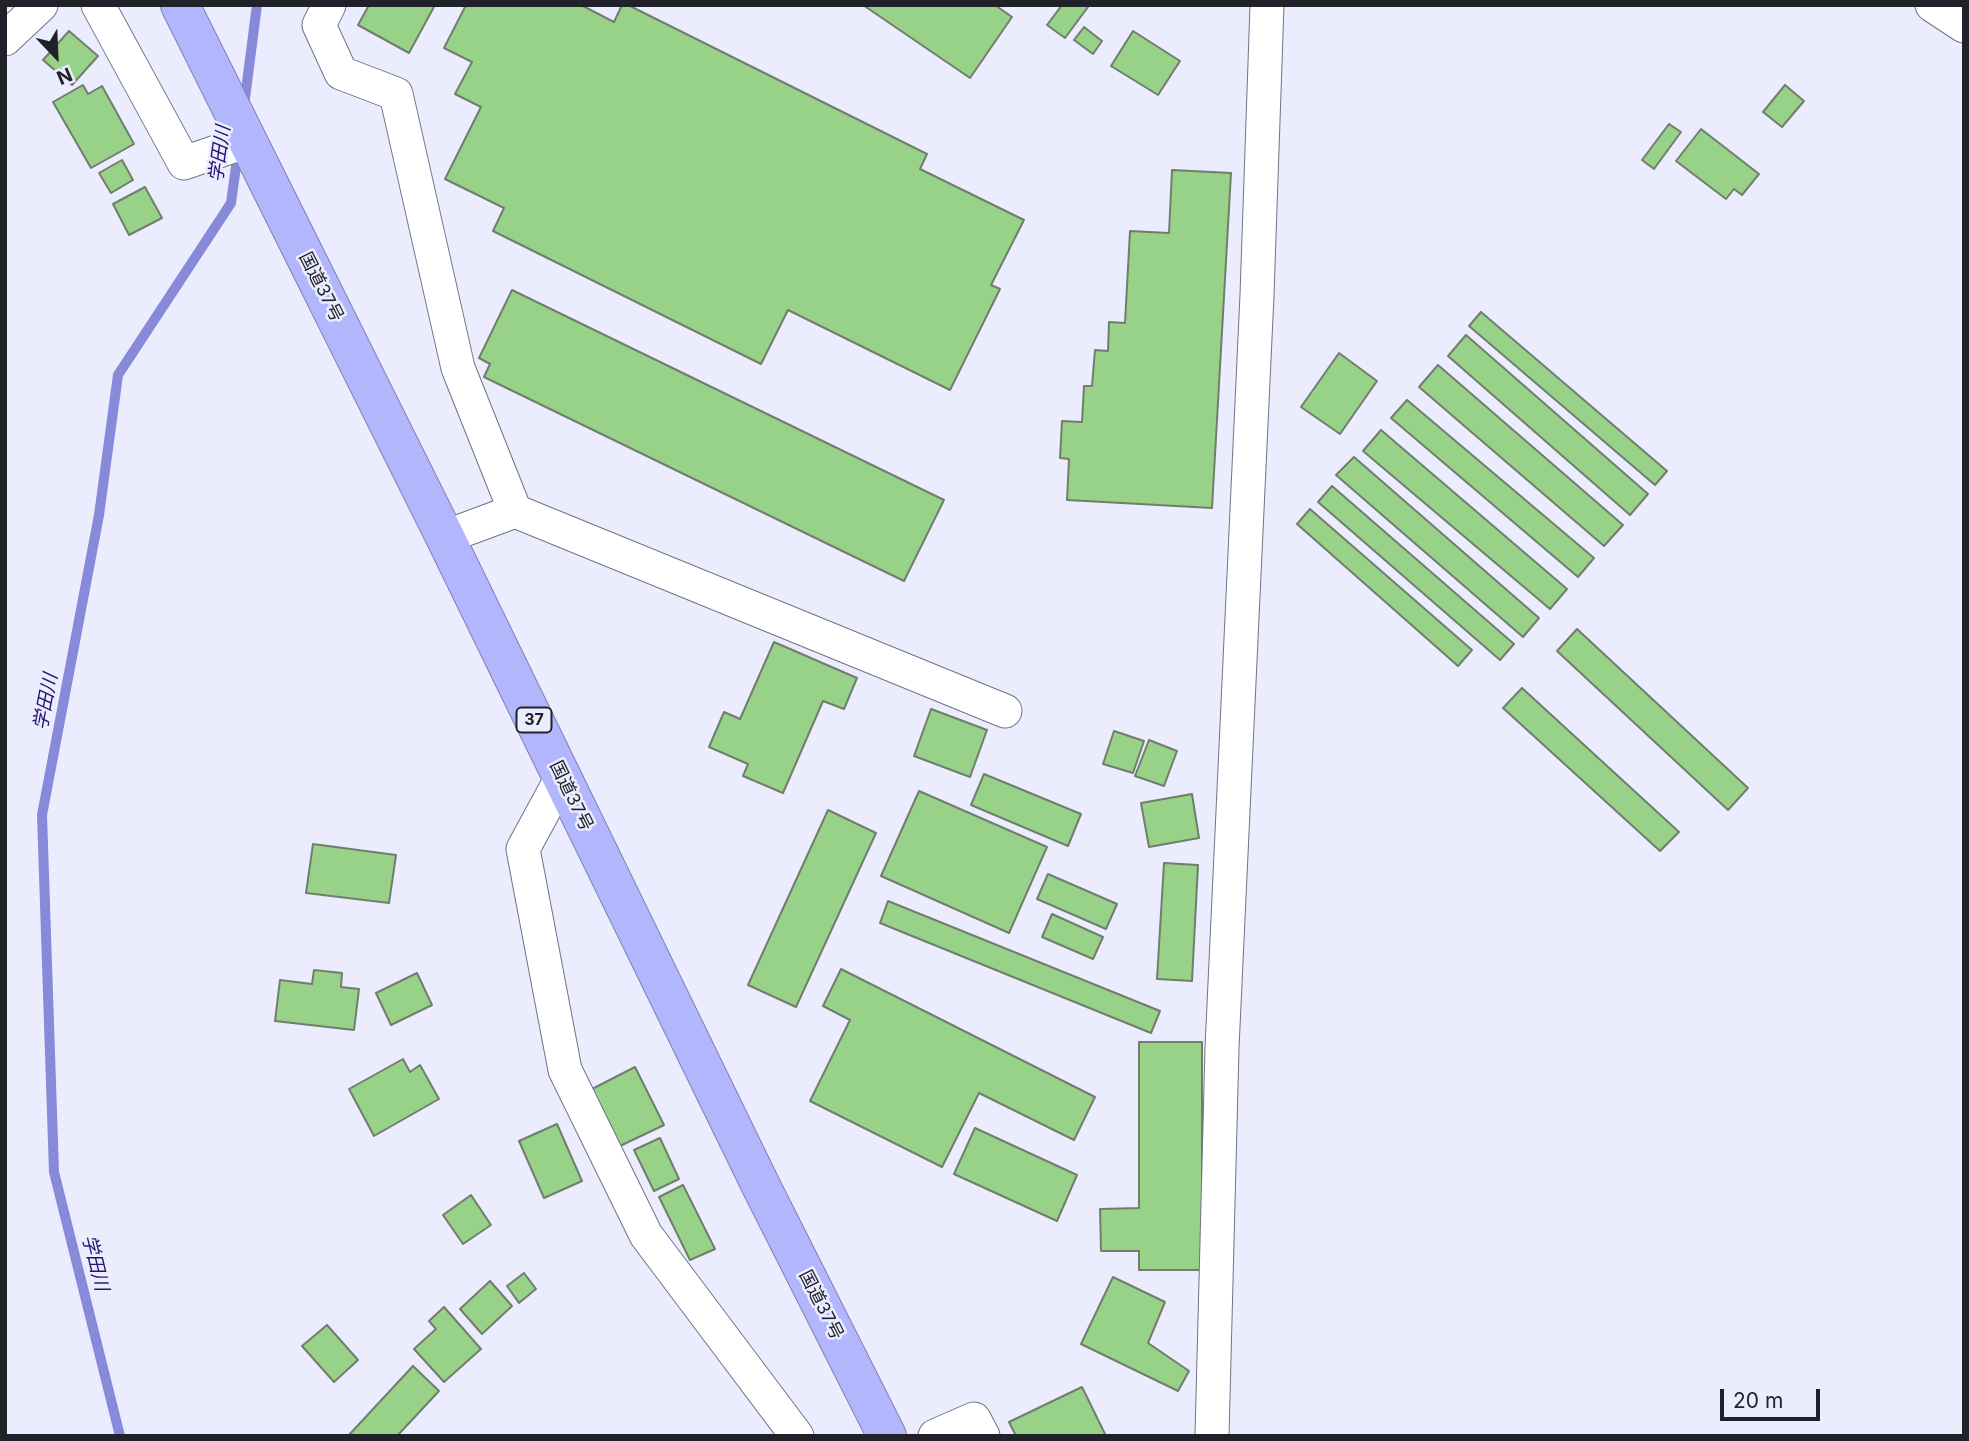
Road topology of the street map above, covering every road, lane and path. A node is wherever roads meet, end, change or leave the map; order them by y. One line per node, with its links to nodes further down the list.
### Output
1 (41, 5): 8 (street)
2 (99, 5): 9 (street)
3 (180, 5): 9 (highway, 国道37号 / 37)
4 (329, 5): 10 (street)
5 (1267, 5): 18 (street)
6 (1932, 5): 7 (street)
7 (1964, 26)
8 (5, 39)
9 (248, 141): 11 (highway, 国道37号 / 37)
10 (515, 511): 11 (street); 12 (street)
11 (445, 537): 13 (highway, 国道37号 / 37)
12 (1005, 711)
13 (562, 777): 14 (street); 15 (highway, 国道37号 / 37)
14 (797, 1436)
15 (887, 1436)
16 (935, 1436): 17 (street)
17 (983, 1436)
18 (1212, 1436)

